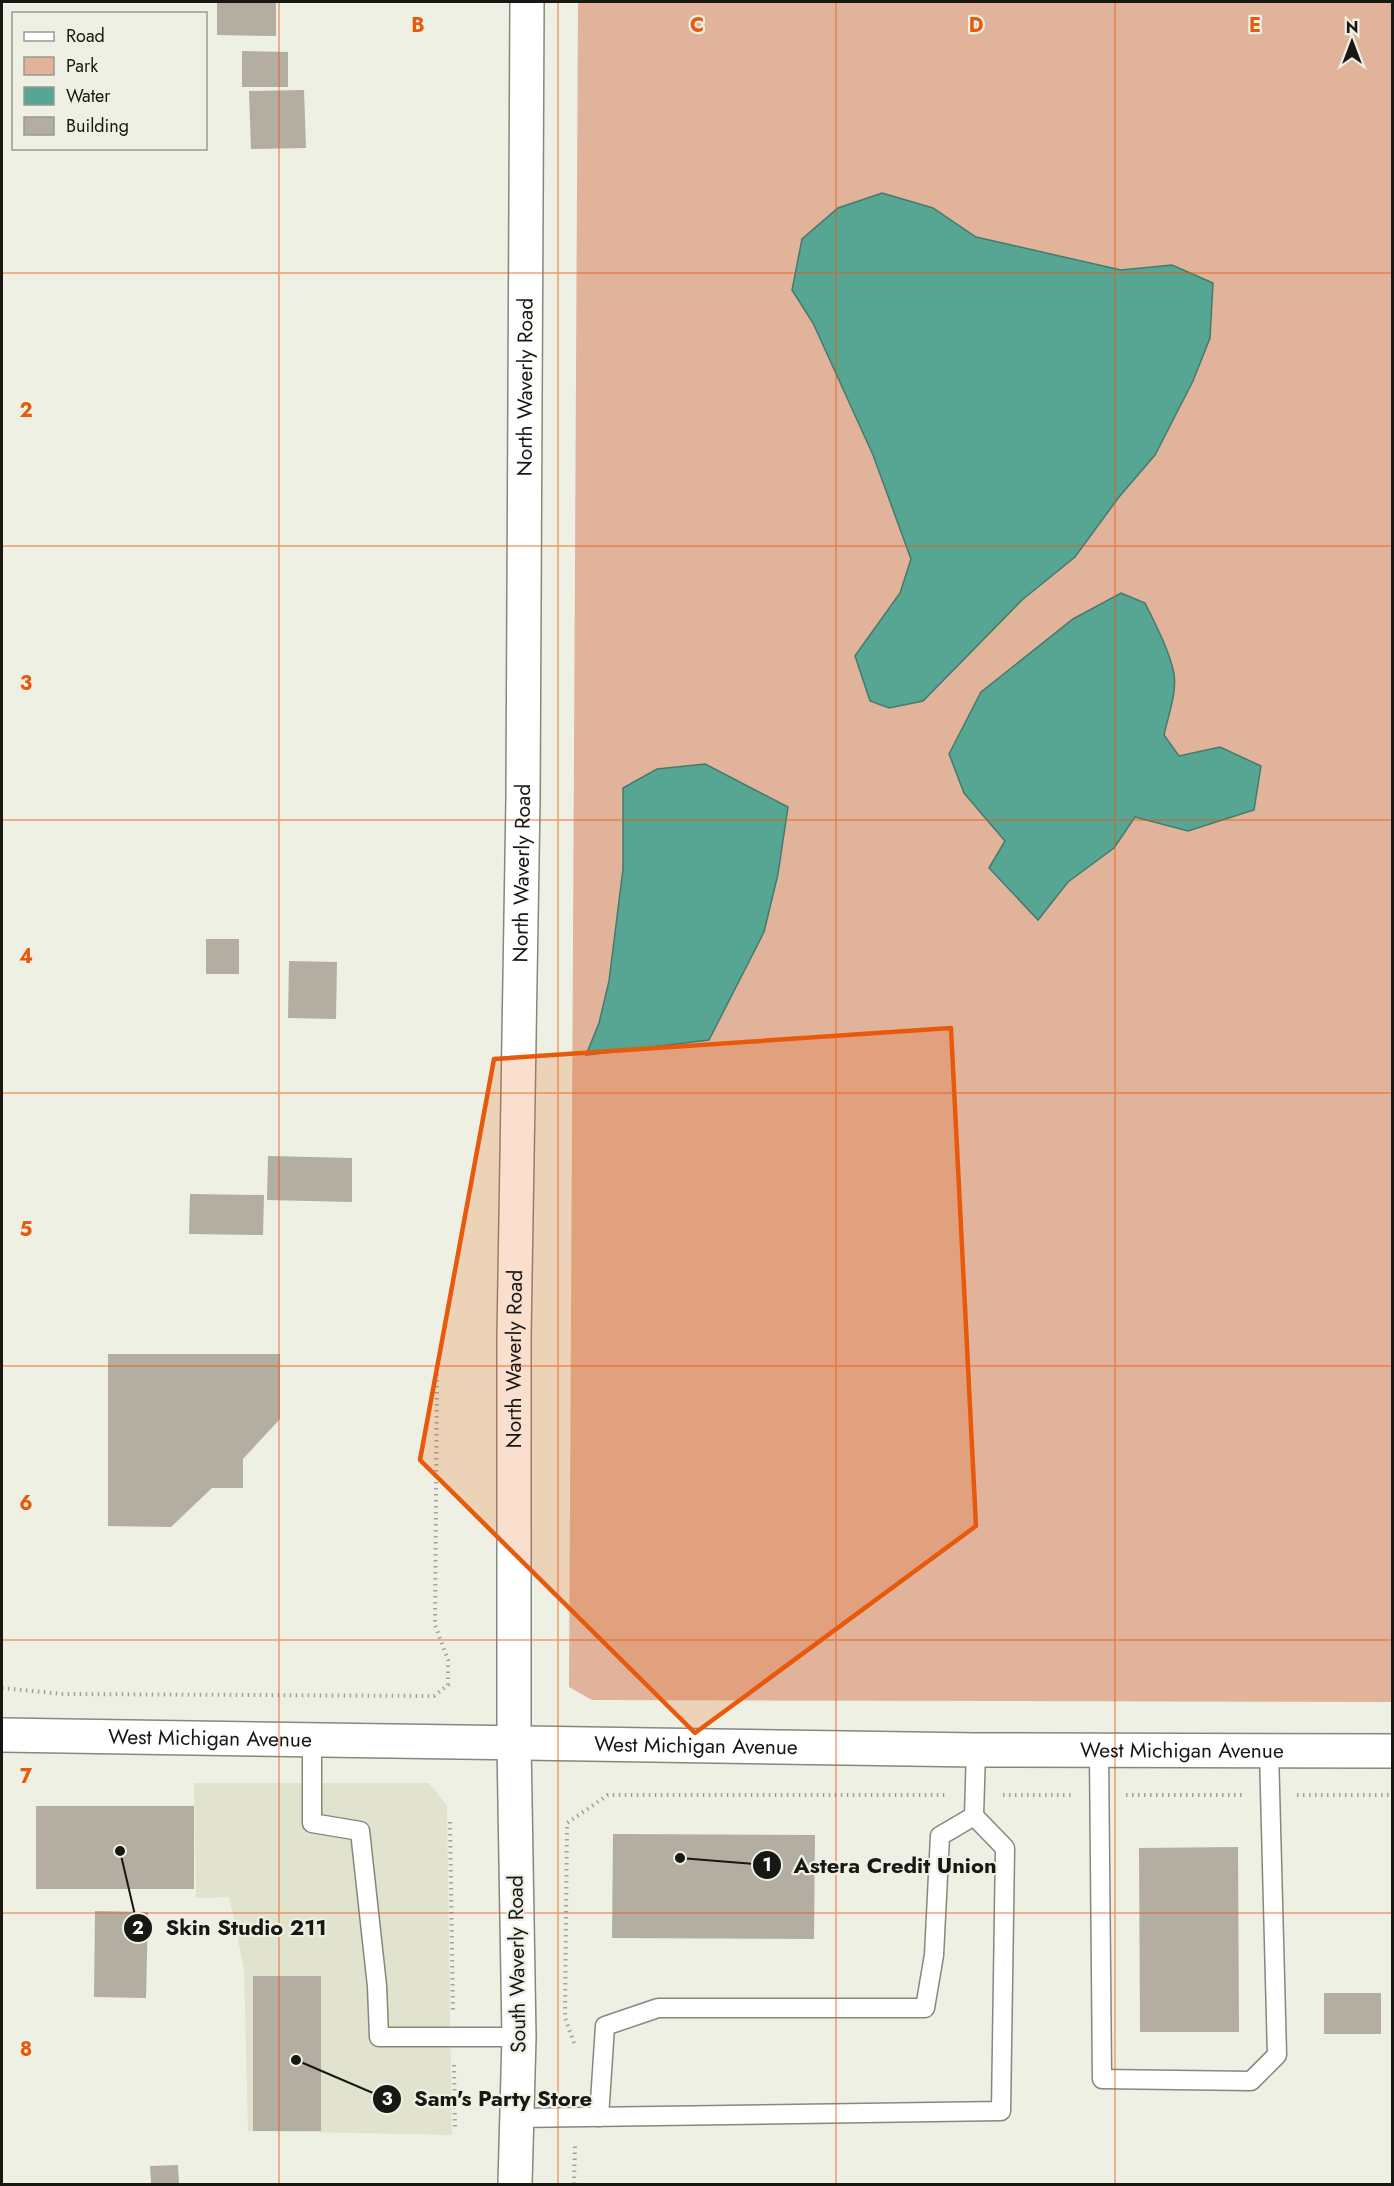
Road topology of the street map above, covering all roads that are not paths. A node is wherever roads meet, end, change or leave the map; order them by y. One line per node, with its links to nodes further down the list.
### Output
1 (527, 2): 4 (main road, North Waverly Road)
2 (2, 1735): 3 (main road, West Michigan Avenue)
3 (312, 1741): 4 (main road, West Michigan Avenue); 10 (lane)
4 (514, 1743): 5 (main road, West Michigan Avenue); 10 (main road, South Waverly Road)
5 (976, 1750): 6 (main road, West Michigan Avenue); 9 (lane)
6 (1099, 1751): 7 (main road, West Michigan Avenue); 7 (lane)
7 (1269, 1751): 8 (main road, West Michigan Avenue)
8 (1392, 1751)
9 (974, 1816): 11 (lane); 11 (lane)
10 (519, 2037): 12 (main road, South Waverly Road)
11 (599, 2116): 12 (lane)
12 (515, 2118): 13 (main road, South Waverly Road)
13 (515, 2184)

